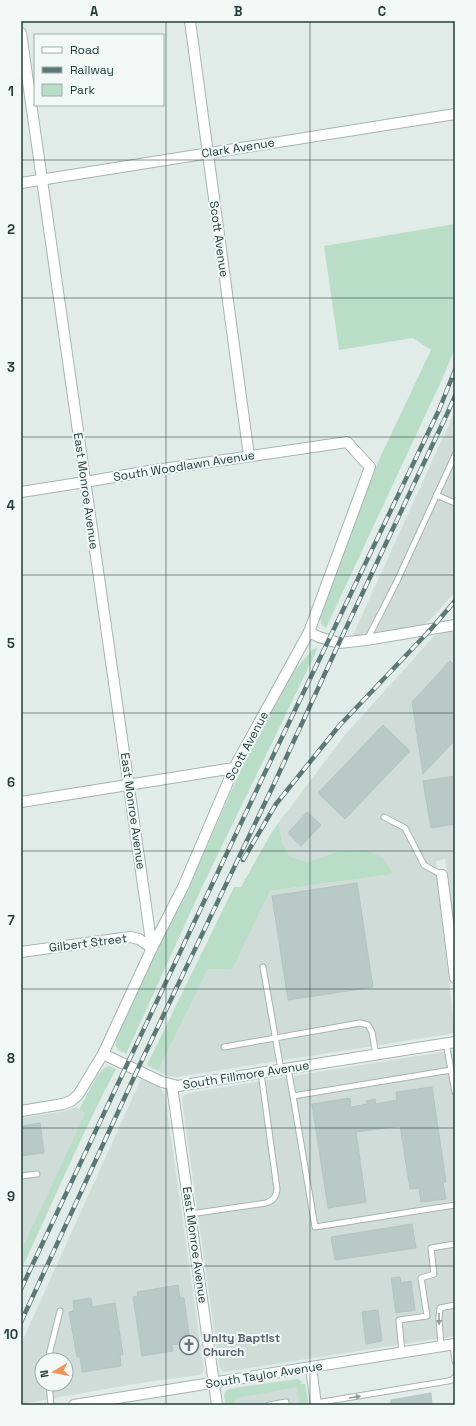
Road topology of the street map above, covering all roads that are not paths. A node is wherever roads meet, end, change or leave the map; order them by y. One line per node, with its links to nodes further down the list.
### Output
1 (190, 21): 4 (street, Scott Avenue)
2 (21, 33): 5 (street, East Monroe Avenue)
3 (455, 114): 4 (street, Clark Avenue)
4 (208, 153): 5 (street, Clark Avenue); 9 (street, Scott Avenue)
5 (42, 180): 6 (street, Clark Avenue); 10 (street, East Monroe Avenue)
6 (21, 183)
7 (347, 442): 9 (street, South Woodlawn Avenue); 15 (street, Scott Avenue)
8 (455, 455): 12 (lane)
9 (249, 456): 10 (street, South Woodlawn Avenue)
10 (84, 482): 11 (street, South Woodlawn Avenue); 18 (street, East Monroe Avenue)
11 (21, 492)
12 (436, 495): 13 (lane); 16 (lane)
13 (455, 503)
14 (455, 625): 16 (street)
15 (309, 632): 16 (street); 17 (street, Scott Avenue)
16 (366, 640)
17 (234, 768): 18 (street); 22 (street, Scott Avenue)
18 (130, 784): 19 (street); 22 (street, East Monroe Avenue)
19 (21, 802)
20 (384, 816): 21 (lane)
21 (442, 875): 25 (street)
22 (152, 948): 23 (street, Gilbert Street); 29 (street, Scott Avenue)
23 (21, 952)
24 (263, 967): 26 (lane)
25 (455, 978)
26 (276, 1037): 28 (lane); 30 (lane); 31 (lane)
27 (450, 1043): 30 (street, South Fillmore Avenue); 32 (lane)
28 (224, 1048)
29 (103, 1054): 34 (street, South Fillmore Avenue); 37 (street)
30 (376, 1055): 31 (street, South Fillmore Avenue)
31 (285, 1069): 33 (street, South Fillmore Avenue); 36 (lane)
32 (451, 1070): 35 (lane); 36 (lane)
33 (261, 1073): 34 (street, South Fillmore Avenue); 41 (lane)
34 (172, 1086): 41 (street, East Monroe Avenue)
35 (455, 1092)
36 (293, 1096): 40 (lane)
37 (21, 1111)
38 (37, 1174): 39 (lane)
39 (21, 1176)
40 (455, 1205)
41 (190, 1214): 52 (street, East Monroe Avenue)
42 (455, 1244): 48 (lane)
43 (455, 1305): 46 (lane, one-way to 46)
44 (60, 1311): 47 (lane)
45 (454, 1345): 46 (street, South Taylor Avenue); 49 (lane)
46 (441, 1347): 48 (street, South Taylor Avenue)
47 (50, 1352)
48 (402, 1353): 50 (street, South Taylor Avenue)
49 (455, 1361)
50 (311, 1367): 52 (street, South Taylor Avenue); 54 (street)
51 (455, 1376): 54 (lane, one-way to 51)
52 (214, 1382): 56 (street, South Taylor Avenue); 57 (street, East Monroe Avenue)
53 (50, 1392): 55 (lane)
54 (316, 1404)
55 (51, 1405)
56 (74, 1405)
57 (217, 1405)
58 (269, 1405): 59 (lane)
59 (286, 1405)

